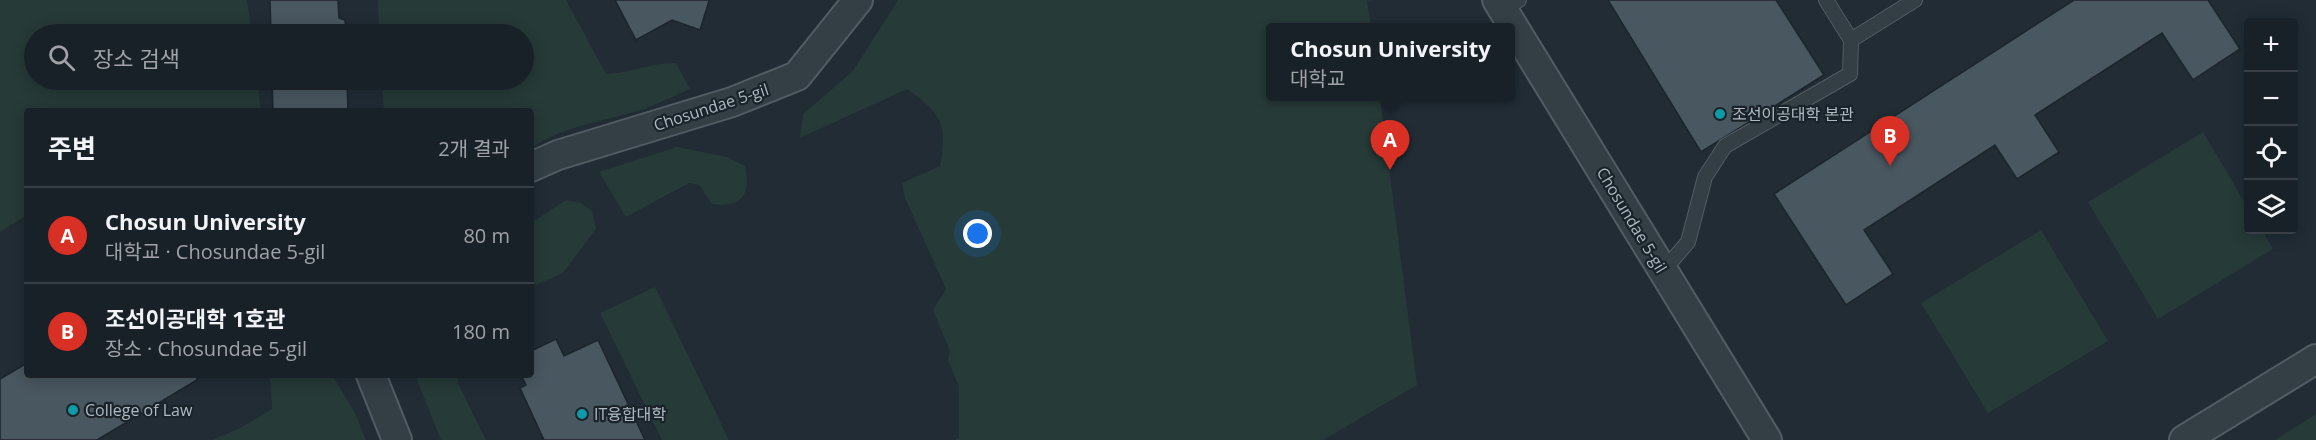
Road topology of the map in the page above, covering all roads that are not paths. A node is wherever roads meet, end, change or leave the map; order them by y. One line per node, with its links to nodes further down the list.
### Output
1 (858, 0): 6 (street, Chosundae 5-gil)
2 (1826, 0): 5 (lane)
3 (1914, 0): 5 (lane)
4 (1506, 3): 7 (street, Chosundae 5-gil)
5 (1851, 40): 7 (lane)
6 (534, 166)
7 (1664, 271): 11 (street, Chosundae 5-gil)
8 (2316, 358): 12 (street)
9 (372, 378): 10 (street)
10 (397, 440)
11 (1767, 440)
12 (2184, 440)

